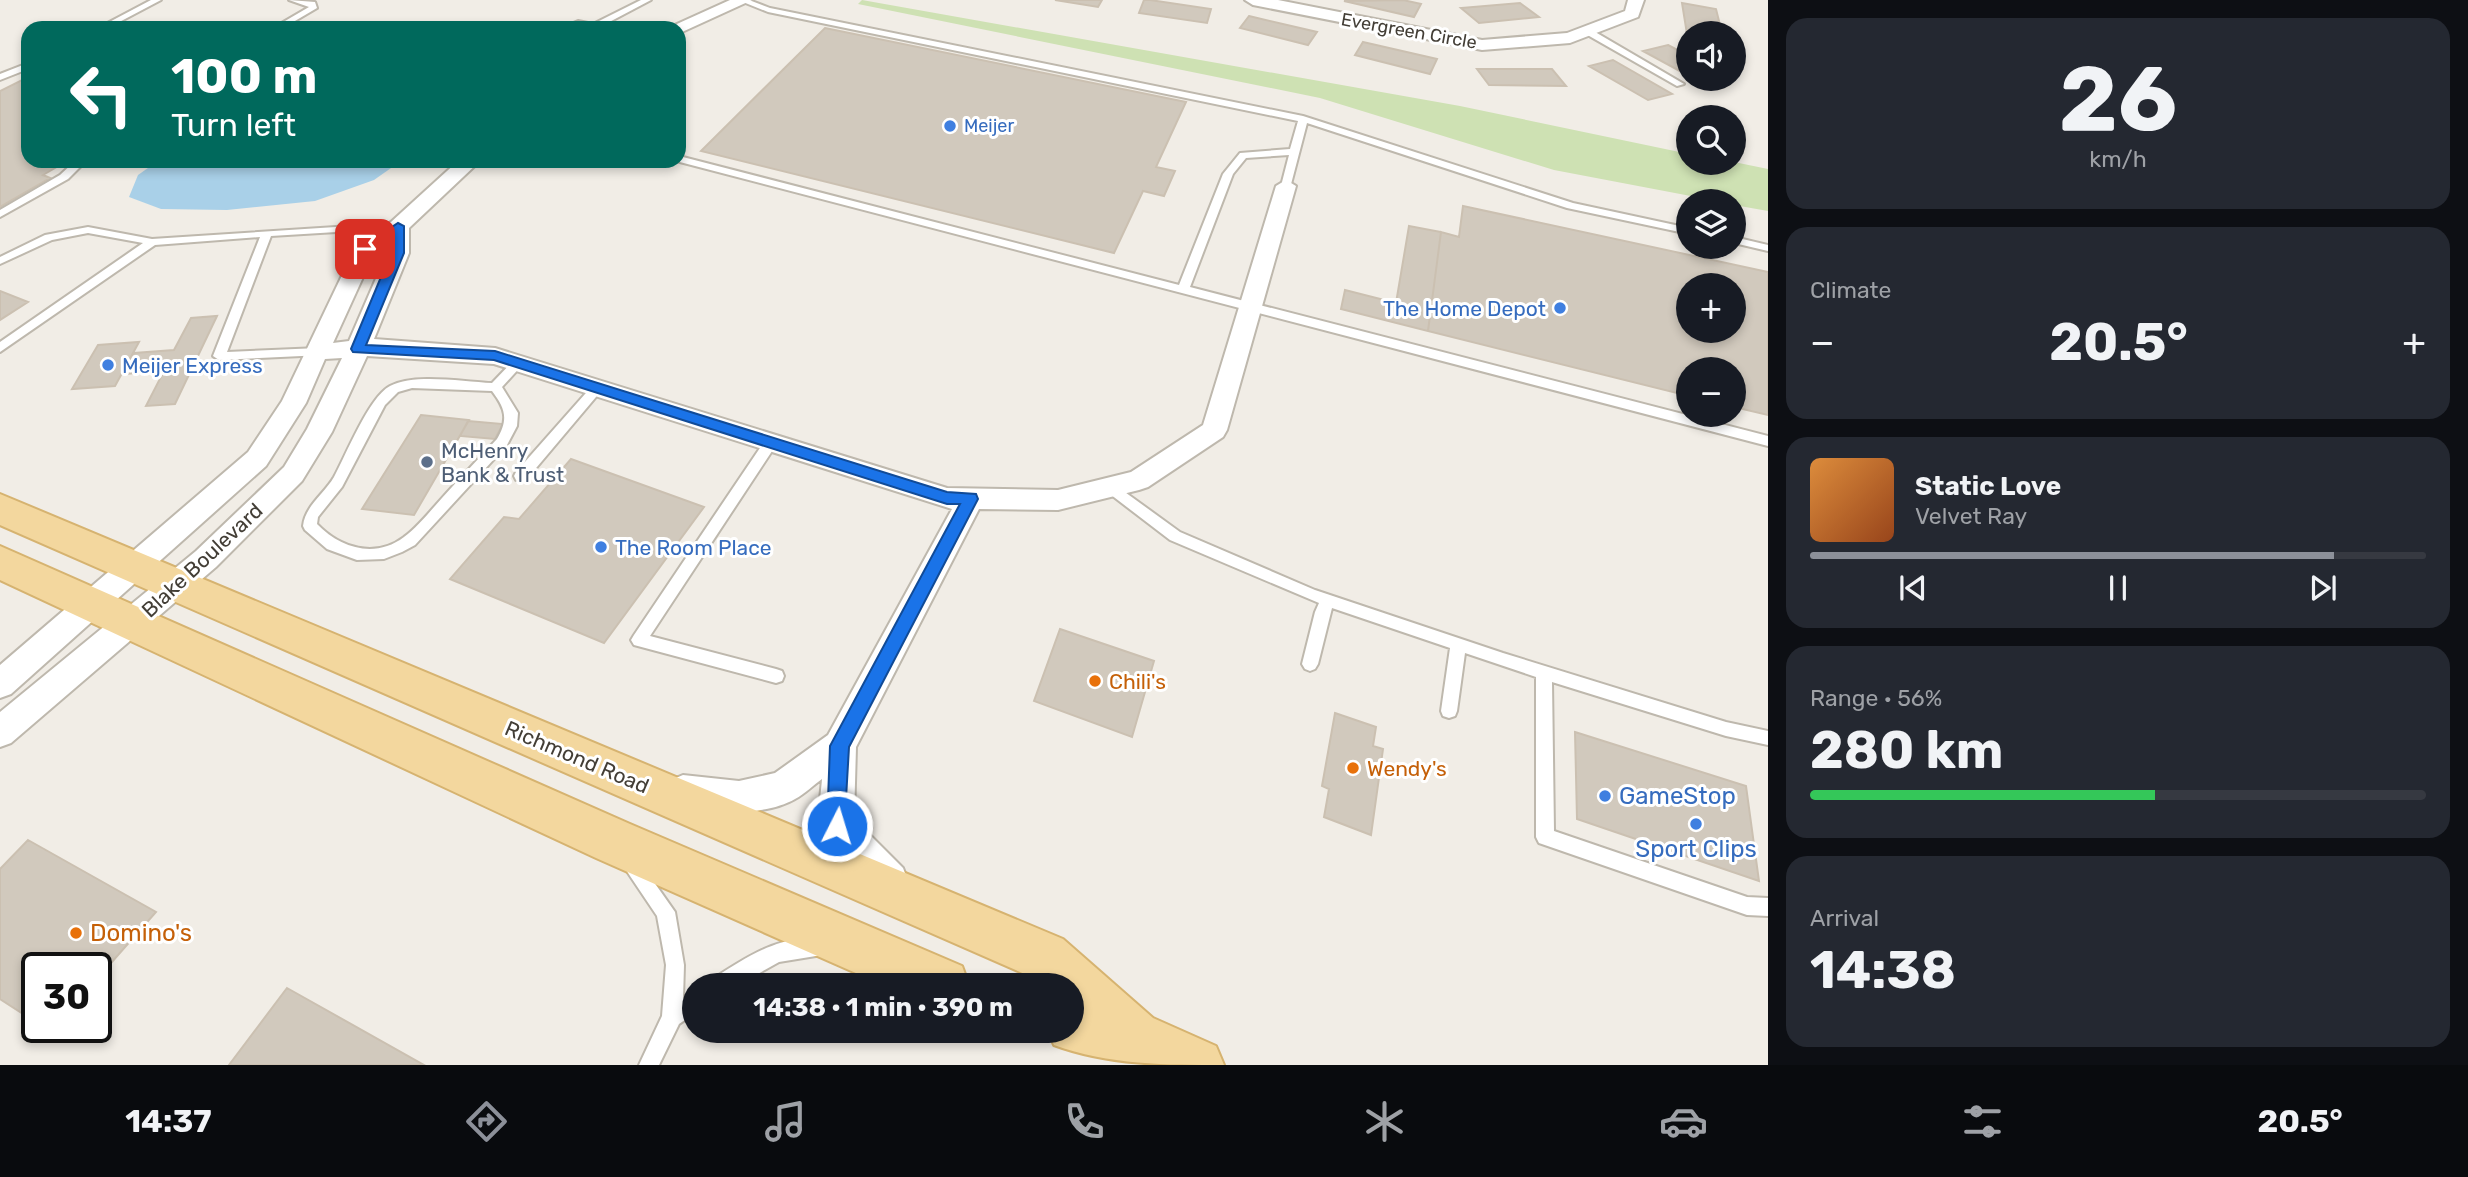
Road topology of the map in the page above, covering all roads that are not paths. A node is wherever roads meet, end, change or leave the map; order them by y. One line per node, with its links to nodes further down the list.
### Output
1 (158, 0): 7 (lane)
2 (293, 0): 8 (lane)
3 (647, 0): 9 (lane)
4 (743, 0): 10 (street); 15 (lane)
5 (1253, 0): 11 (street, Evergreen Circle)
6 (1636, 0): 11 (street, Evergreen Circle)
7 (116, 21)
8 (290, 21)
9 (605, 21)
10 (686, 24)
11 (1587, 31): 14 (lane)
12 (21, 69): 13 (lane)
13 (0, 77)
14 (1676, 82)
15 (1303, 119): 16 (lane); 23 (lane)
16 (1295, 152): 20 (lane); 29 (lane)
17 (686, 161): 29 (lane)
18 (74, 168): 21 (lane)
19 (462, 168): 22 (street, Blake Boulevard)
20 (1286, 186): 30 (street)
21 (0, 214)
22 (398, 226): 24 (lane); 32 (street, Blake Boulevard); 33 (street, Blake Boulevard)
23 (1676, 228)
24 (267, 233): 25 (lane); 33 (lane)
25 (152, 242): 28 (lane); 31 (lane)
26 (1746, 243): 27 (lane)
27 (1768, 248)
28 (0, 261)
29 (1183, 290): 30 (lane)
30 (1250, 308): 37 (lane); 40 (street)
31 (0, 348)
32 (358, 349): 33 (street); 34 (street); 44 (street, Blake Boulevard)
33 (318, 352): 44 (street, Blake Boulevard)
34 (517, 363): 35 (lane); 36 (street)
35 (495, 387): 35 (lane)
36 (597, 388): 38 (street); 39 (lane)
37 (1768, 441)
38 (771, 442): 41 (street); 51 (lane)
39 (521, 476)
40 (1111, 487): 41 (street); 45 (lane)
41 (971, 499): 56 (street)
42 (0, 509): 44 (main road, Richmond Road)
43 (0, 562): 46 (main road)
44 (157, 575): 46 (street, Blake Boulevard); 47 (street, Blake Boulevard); 57 (main road, Richmond Road)
45 (1328, 601): 48 (lane); 49 (lane)
46 (93, 604): 47 (main road); 52 (street, Blake Boulevard)
47 (133, 623): 54 (street, Blake Boulevard); 58 (main road)
48 (1458, 646): 50 (lane); 53 (lane)
49 (1310, 664)
50 (1544, 673): 55 (lane); 60 (lane)
51 (776, 676)
52 (0, 684)
53 (1449, 711)
54 (0, 732)
55 (1768, 738)
56 (840, 746): 57 (street); 59 (street)
57 (649, 788): 59 (main road, Richmond Road)
58 (613, 841): 61 (main road); 65 (lane)
59 (910, 900): 67 (main road, Richmond Road)
60 (1768, 907)
61 (880, 959): 62 (lane); 63 (main road)
62 (739, 973)
63 (914, 973)
64 (682, 1010): 65 (lane)
65 (672, 1017): 68 (lane)
66 (1084, 1028): 67 (main road, Richmond Road)
67 (1135, 1037): 69 (main road, Richmond Road)
68 (649, 1065)
69 (1197, 1065)

